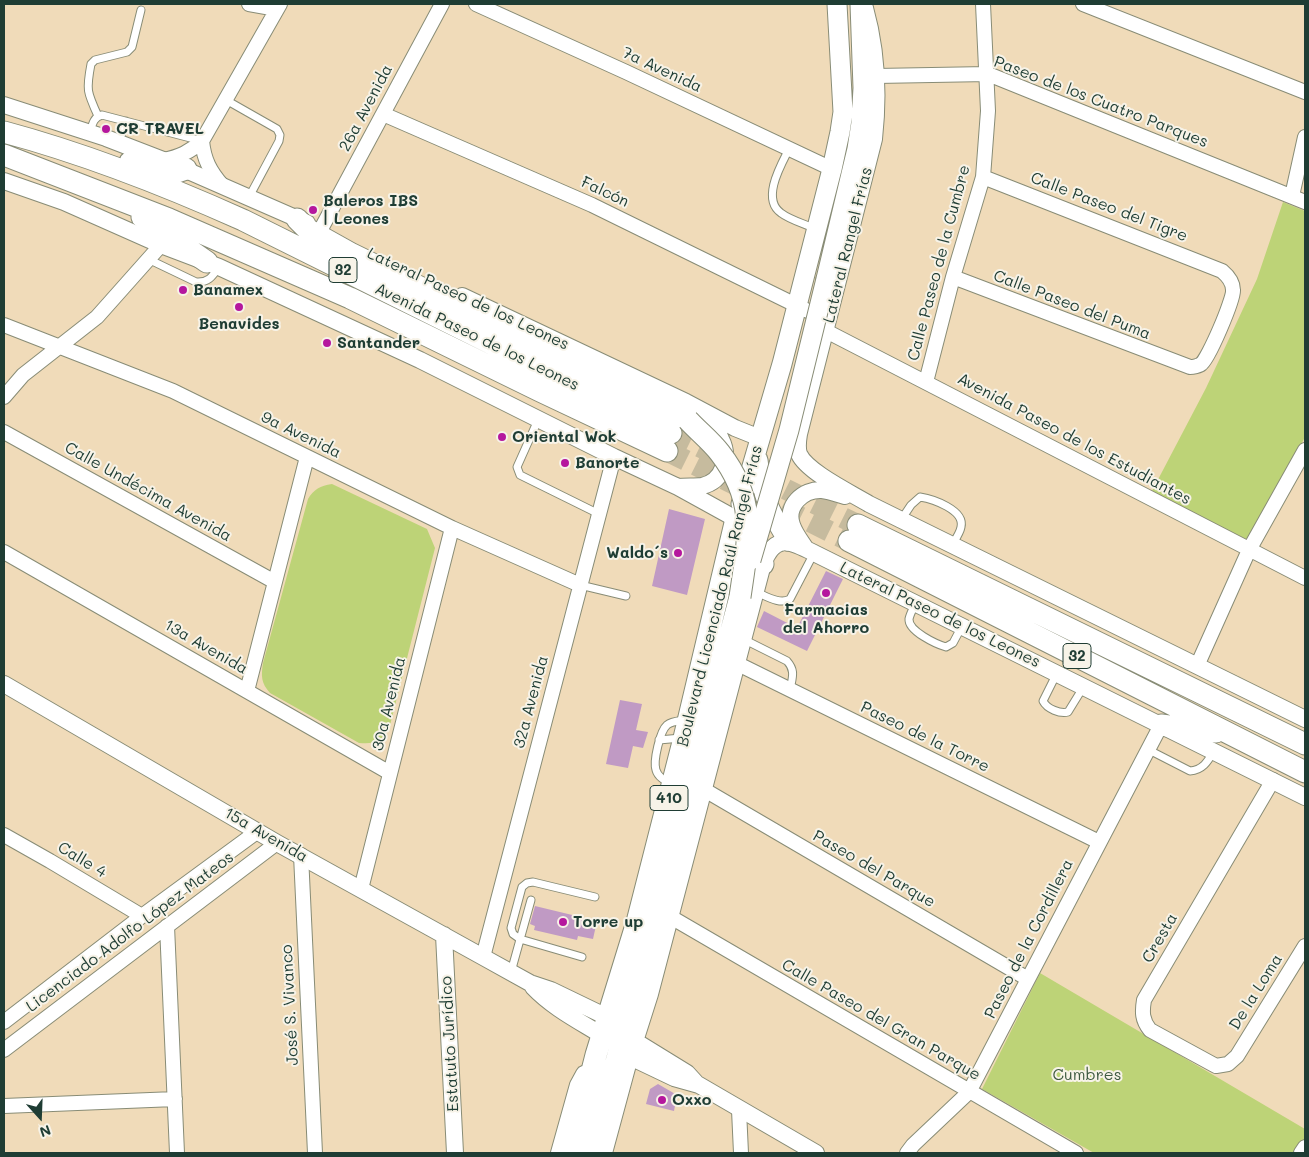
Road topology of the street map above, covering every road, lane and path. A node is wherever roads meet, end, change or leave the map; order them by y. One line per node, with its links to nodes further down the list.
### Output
1 (248, 4): 8 (street)
2 (442, 4): 15 (street, 26a Avenida)
3 (476, 4): 23 (street, 7a Avenida)
4 (836, 4): 28 (main road)
5 (862, 4): 11 (street, Lateral Rangel Frías); 75 (main road, Boulevard Licenciado Raúl Rangel Frías / 410, bridge)
6 (983, 4): 10 (street, Calle Paseo de la Cumbre)
7 (1083, 4): 12 (street)
8 (279, 6): 13 (street)
9 (141, 10): 16 (lane)
10 (988, 74): 11 (street, Paseo de los Cuatro Parques); 29 (street, Calle Paseo de la Cumbre); 32 (street, Paseo de los Cuatro Parques)
11 (876, 76): 45 (street, Lateral Rangel Frías)
12 (1305, 92)
13 (226, 100): 21 (street); 33 (lane)
14 (4, 105): 19 (street, Lateral Paseo de los Leones)
15 (383, 114): 37 (street, 26a Avenida); 43 (street, Falcón)
16 (98, 116): 17 (lane); 19 (lane)
17 (126, 121): 21 (lane); 22 (lane)
18 (4, 132): 25 (main road, Avenida Paseo de los Leones / 32)
19 (90, 133): 22 (street, Lateral Paseo de los Leones)
20 (1305, 137): 32 (street)
21 (202, 142): 26 (street); 31 (street)
22 (119, 143): 26 (street, Lateral Paseo de los Leones)
23 (789, 149): 28 (street, 7a Avenida); 38 (lane)
24 (4, 155): 35 (main road, Avenida Paseo de los Leones / 32)
25 (89, 157): 27 (main road); 53 (main road, Avenida Paseo de los Leones / 32)
26 (163, 160): 27 (street, Lateral Paseo de los Leones)
27 (186, 169): 31 (street, Lateral Paseo de los Leones)
28 (832, 169): 38 (main road)
29 (983, 177): 42 (street, Calle Paseo de la Cumbre); 48 (street, Calle Paseo del Tigre)
30 (4, 181): 39 (street)
31 (222, 185): 33 (street, Lateral Paseo de los Leones)
32 (1292, 196): 34 (street, Paseo de los Cuatro Parques)
33 (249, 197): 36 (street, Lateral Paseo de los Leones)
34 (1305, 202)
35 (134, 204): 41 (main road); 53 (main road, Avenida Paseo de los Leones / 32)
36 (297, 219): 37 (street, Lateral Paseo de los Leones); 53 (main road)
37 (321, 229): 53 (street, Lateral Paseo de los Leones)
38 (815, 235): 43 (main road, Boulevard Licenciado Raúl Rangel Frías)
39 (161, 245): 40 (street); 41 (street)
40 (148, 259): 41 (lane); 46 (street)
41 (213, 264): 52 (street)
42 (953, 277): 48 (street, Calle Paseo del Puma); 50 (street, Calle Paseo de la Cumbre)
43 (802, 308): 45 (main road); 47 (main road, Boulevard Licenciado Raúl Rangel Frías / 410)
44 (4, 325): 46 (street, 9a Avenida)
45 (826, 331): 49 (street, Lateral Rangel Frías); 50 (street, Avenida Paseo de los Estudiantes)
46 (60, 346): 51 (street); 57 (street, 9a Avenida)
47 (782, 364): 49 (main road); 55 (main road, Boulevard Licenciado Raúl Rangel Frías / 410)
48 (1179, 364)
49 (817, 367): 60 (street, Lateral Rangel Frías)
50 (926, 382): 67 (street, Avenida Paseo de los Estudiantes)
51 (4, 398)
52 (538, 419): 58 (street); 61 (lane)
53 (678, 426): 55 (street, Lateral Paseo de los Leones); 59 (street); 75 (main road, bridge)
54 (4, 432): 73 (street, Calle Undécima Avenida)
55 (759, 445): 62 (main road, Boulevard Licenciado Raúl Rangel Frías / 410); 65 (main road)
56 (1305, 450): 67 (street)
57 (307, 456): 64 (street, 9a Avenida); 73 (street)
58 (614, 457): 59 (street); 61 (street, 32a Avenida)
59 (678, 487): 62 (street)
60 (869, 504): 63 (street); 68 (street)
61 (599, 514): 74 (street, 32a Avenida)
62 (736, 519): 70 (main road, Boulevard Licenciado Raúl Rangel Frías / 410)
63 (901, 520): 66 (street); 66 (lane)
64 (452, 528): 74 (street, 9a Avenida); 96 (street, 30a Avenida)
65 (788, 542): 68 (street, Lateral Paseo de los Leones); 71 (street)
66 (952, 545): 81 (street)
67 (1249, 550): 72 (street, Avenida Paseo de los Estudiantes); 81 (street)
68 (810, 551): 75 (lane); 77 (street, Lateral Paseo de los Leones)
69 (4, 552): 86 (street, 13a Avenida)
70 (727, 558): 71 (main road); 89 (main road, Boulevard Licenciado Raúl Rangel Frías / 410)
71 (763, 564): 75 (street)
72 (1305, 578)
73 (275, 582): 86 (street)
74 (580, 584): 76 (lane); 115 (street, 32a Avenida)
75 (748, 595): 79 (street); 121 (main road, Boulevard Licenciado Raúl Rangel Frías / 410)
76 (626, 596)
77 (916, 603): 78 (street, Lateral Paseo de los Leones); 78 (lane)
78 (962, 626): 82 (street, Lateral Paseo de los Leones)
79 (743, 639): 80 (street); 85 (lane)
80 (736, 663): 85 (street, Paseo de la Torre); 99 (street)
81 (1197, 666): 87 (street)
82 (1057, 673): 84 (street, Lateral Paseo de los Leones); 84 (lane)
83 (4, 684): 101 (street, 15a Avenida)
84 (1084, 686): 88 (street, Lateral Paseo de los Leones)
85 (790, 690): 103 (street, Paseo de la Torre)
86 (247, 691): 96 (street, 13a Avenida)
87 (1305, 719)
88 (1162, 725): 90 (main road); 93 (street, Paseo de la Cordillera); 94 (street, Lateral Paseo de los Leones)
89 (686, 729): 91 (lane); 91 (lane); 98 (main road, Boulevard Licenciado Raúl Rangel Frías / 410)
90 (1234, 735): 92 (main road, 32); 95 (main road, 32)
91 (659, 740): 98 (lane)
92 (1305, 744)
93 (1149, 750): 94 (lane); 103 (street, Paseo de la Cordillera)
94 (1214, 751): 97 (street, Lateral Paseo de los Leones)
95 (1305, 772)
96 (390, 773): 106 (street, 30a Avenida)
97 (1273, 780): 100 (street, Lateral Paseo de los Leones); 124 (street, Cresta)
98 (672, 785): 121 (main road, Boulevard Licenciado Raúl Rangel Frías / 410)
99 (703, 789): 110 (street); 118 (street, Paseo del Parque)
100 (1305, 797)
101 (258, 831): 104 (street, 15a Avenida); 109 (street, Licenciado Adolfo López Mateos)
102 (4, 835): 109 (street, Calle 4)
103 (1099, 842): 118 (street, Paseo de la Cordillera)
104 (277, 843): 105 (street, 15a Avenida); 111 (street, Licenciado Adolfo López Mateos)
105 (301, 856): 106 (street, 15a Avenida); 133 (street, José S. Vivanco)
106 (361, 889): 112 (street, 15a Avenida)
107 (595, 897): 113 (lane)
108 (531, 900): 113 (lane)
109 (142, 916): 120 (street, Licenciado Adolfo López Mateos)
110 (670, 916): 119 (street); 126 (street, Calle Paseo del Gran Parque)
111 (167, 926): 122 (street, Licenciado Adolfo López Mateos); 128 (street)
112 (444, 935): 115 (street, 15a Avenida); 134 (street, Estatuto Jurídico)
113 (520, 939): 116 (lane); 117 (lane)
114 (1305, 946): 124 (street, De la Loma)
115 (482, 957): 117 (street, 15a Avenida)
116 (582, 957)
117 (511, 973): 121 (street, 15a Avenida)
118 (1028, 979): 126 (street, Paseo de la Cordillera)
119 (650, 994): 121 (main road)
120 (4, 1022)
121 (614, 1036): 123 (main road, Boulevard Licenciado Raúl Rangel Frías / 410); 125 (street, 15a Avenida); 135 (street); 136 (main road, Boulevard Licenciado Raúl Rangel Frías / 410)
122 (4, 1050)
123 (624, 1056): 125 (street); 127 (main road); 137 (main road, Boulevard Licenciado Raúl Rangel Frías / 410)
124 (1237, 1056)
125 (699, 1086): 130 (street)
126 (969, 1092): 141 (street, Paseo de la Cordillera); 142 (street, Calle Paseo del Gran Parque)
127 (620, 1094): 138 (street)
128 (175, 1099): 129 (street); 132 (street)
129 (4, 1106)
130 (739, 1110): 139 (street); 140 (street)
131 (1305, 1147): 143 (street)
132 (177, 1153)
133 (315, 1153)
134 (455, 1153)
135 (559, 1153)
136 (571, 1153)
137 (589, 1153)
138 (604, 1153)
139 (741, 1153)
140 (816, 1153)
141 (907, 1153)
142 (1076, 1153)
143 (1301, 1153)

